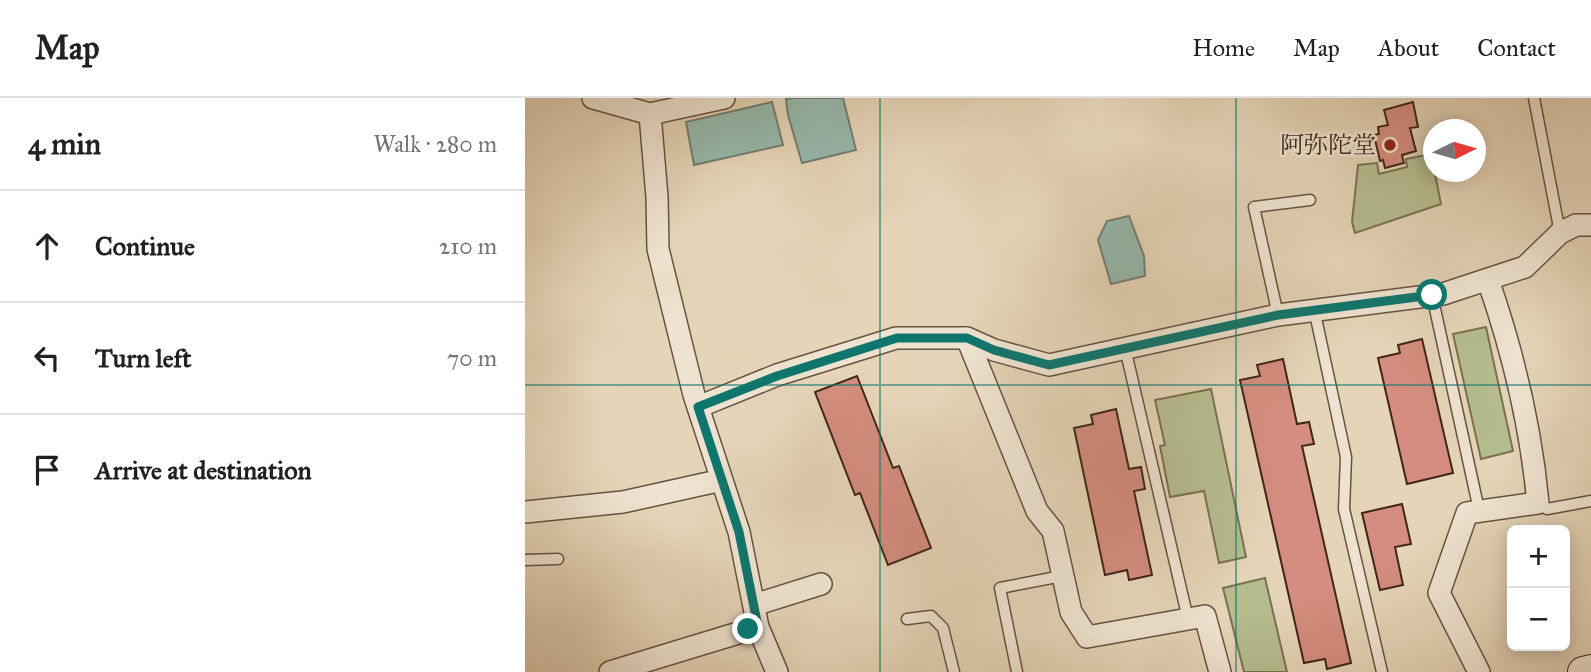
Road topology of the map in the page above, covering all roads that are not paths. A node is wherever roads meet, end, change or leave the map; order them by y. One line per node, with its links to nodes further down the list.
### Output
1 (593, 98): 4 (street)
2 (724, 98): 4 (street)
3 (1534, 98): 7 (lane)
4 (650, 114): 14 (street)
5 (1310, 200): 11 (lane)
6 (1591, 225): 7 (street)
7 (1560, 233): 8 (street)
8 (1488, 281): 9 (street); 17 (street)
9 (1432, 295): 10 (street); 18 (lane)
10 (1314, 309): 11 (street); 34 (lane)
11 (1278, 315): 13 (street)
12 (967, 338): 13 (street); 14 (street); 22 (street)
13 (1125, 348): 26 (lane)
14 (698, 407): 15 (street)
15 (722, 480): 19 (street); 24 (street)
16 (1591, 501): 17 (lane)
17 (1538, 503): 18 (street)
18 (1479, 510): 35 (street)
19 (525, 512)
20 (558, 559): 21 (lane)
21 (525, 560)
22 (1062, 576): 26 (street); 32 (lane)
23 (821, 584): 24 (street)
24 (754, 605): 27 (street)
25 (907, 619): 31 (lane)
26 (1188, 619): 33 (street)
27 (758, 627): 28 (street); 30 (street)
28 (621, 670)
29 (1591, 670): 36 (street)
30 (777, 672)
31 (954, 672)
32 (1017, 672)
33 (1220, 672)
34 (1382, 672)
35 (1479, 672)
36 (1583, 672)

